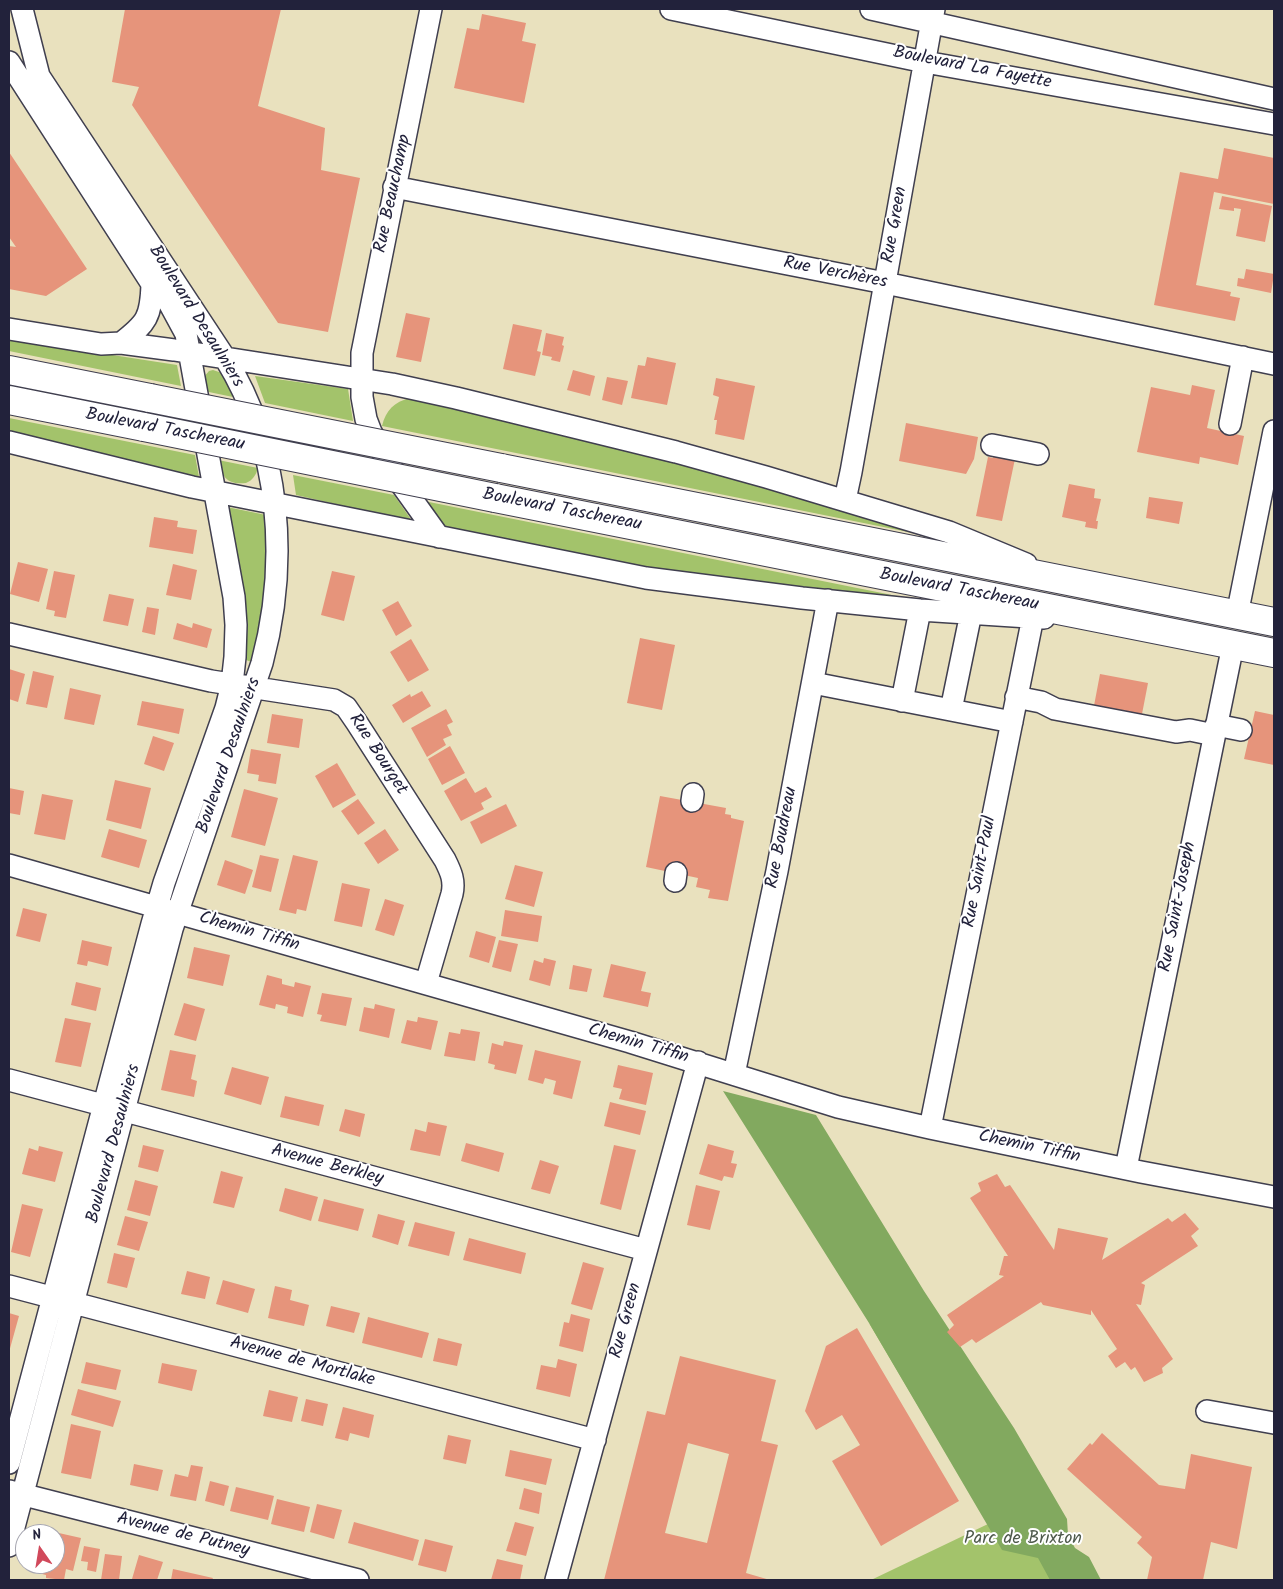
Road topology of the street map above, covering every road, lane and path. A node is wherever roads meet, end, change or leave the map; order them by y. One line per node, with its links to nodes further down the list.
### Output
1 (22, 9): 17 (street, Boulevard Desaulniers)
2 (431, 9): 10 (street, Rue Beauchamp)
3 (671, 9): 7 (street, Boulevard La Fayette)
4 (871, 9): 5 (street, Boulevard La Fayette)
5 (933, 15): 7 (street, Rue Green); 8 (street, Boulevard La Fayette)
6 (9, 62): 12 (street, Boulevard Desaulniers)
7 (925, 62): 9 (street, Boulevard La Fayette); 11 (street, Rue Green)
8 (1274, 99)
9 (1274, 124)
10 (394, 186): 11 (street, Rue Verchères); 20 (street, Rue Beauchamp)
11 (885, 283): 16 (street, Rue Verchères); 28 (street, Rue Green)
12 (152, 284): 14 (street); 15 (street, Boulevard Desaulniers)
13 (9, 329): 14 (street, Boulevard Taschereau)
14 (121, 343): 15 (street, Boulevard Taschereau)
15 (189, 353): 17 (street, Boulevard Taschereau); 27 (street, Boulevard Desaulniers)
16 (1243, 357): 18 (street, Rue Verchères); 22 (street)
17 (225, 358): 20 (street, Boulevard Taschereau); 29 (street, Boulevard Desaulniers)
18 (1274, 364)
19 (9, 370): 31 (highway, Boulevard Taschereau, bridge)
20 (361, 380): 28 (street, Boulevard Taschereau); 30 (street, Rue Beauchamp)
21 (9, 400): 37 (highway, Boulevard Taschereau, bridge)
22 (1230, 424)
23 (1274, 431): 35 (street)
24 (9, 442): 27 (street, Boulevard Taschereau)
25 (992, 445): 26 (street)
26 (1038, 454)
27 (215, 491): 29 (street, Boulevard Taschereau); 43 (street, Boulevard Desaulniers)
28 (845, 500): 31 (street, Boulevard Taschereau)
29 (274, 502): 30 (street, Boulevard Taschereau); 44 (street, Boulevard Desaulniers)
30 (439, 536): 32 (street, Boulevard Taschereau)
31 (1068, 582): 35 (highway, Boulevard Taschereau)
32 (828, 600): 33 (street, Boulevard Taschereau); 42 (street, Rue Boudreau)
33 (920, 610): 34 (street, Boulevard Taschereau); 46 (street)
34 (971, 613): 36 (street, Boulevard Taschereau); 47 (street)
35 (1237, 615): 38 (highway, Boulevard Taschereau)
36 (1032, 617): 37 (street, Boulevard Taschereau); 45 (street, Rue Saint-Paul)
37 (1115, 622): 40 (highway, Boulevard Taschereau)
38 (1274, 622)
39 (9, 634): 43 (street, Rue Bourget)
40 (1233, 645): 41 (highway, Boulevard Taschereau); 49 (street, Rue Saint-Joseph)
41 (1274, 653)
42 (813, 683): 46 (street); 55 (street, Rue Boudreau)
43 (232, 684): 44 (street, Rue Bourget); 52 (street, Boulevard Desaulniers)
44 (254, 687): 52 (street, Boulevard Desaulniers); 53 (street, Rue Bourget)
45 (1016, 697): 48 (street, Rue Saint-Paul); 49 (street)
46 (902, 701): 47 (street)
47 (951, 710): 48 (street)
48 (1012, 722): 58 (street, Rue Saint-Paul)
49 (1215, 730): 50 (street); 59 (street, Rue Saint-Joseph)
50 (1241, 730)
51 (9, 865): 52 (street, Chemin Tiffin)
52 (167, 910): 53 (street, Chemin Tiffin); 57 (street, Boulevard Desaulniers)
53 (426, 983): 54 (street, Chemin Tiffin)
54 (698, 1062): 55 (street, Chemin Tiffin); 61 (street, Rue Green)
55 (734, 1074): 58 (street, Chemin Tiffin)
56 (9, 1080): 57 (street, Avenue Berkley)
57 (114, 1110): 61 (street, Avenue Berkley); 63 (street, Boulevard Desaulniers); 64 (street, Boulevard Desaulniers)
58 (930, 1128): 59 (street, Chemin Tiffin)
59 (1126, 1168): 60 (street, Chemin Tiffin)
60 (1274, 1197)
61 (646, 1250): 67 (street, Rue Green)
62 (9, 1286): 63 (street, Avenue de Mortlake)
63 (52, 1298): 64 (street, Avenue de Mortlake); 68 (street, Boulevard Desaulniers)
64 (73, 1303): 67 (street, Avenue de Mortlake); 69 (street, Boulevard Desaulniers)
65 (1206, 1411): 66 (street)
66 (1274, 1423)
67 (595, 1440): 72 (street, Rue Green)
68 (9, 1463)
69 (15, 1493): 70 (street, Boulevard Desaulniers); 71 (street, Avenue de Putney)
70 (9, 1546)
71 (358, 1580)
72 (556, 1580)

